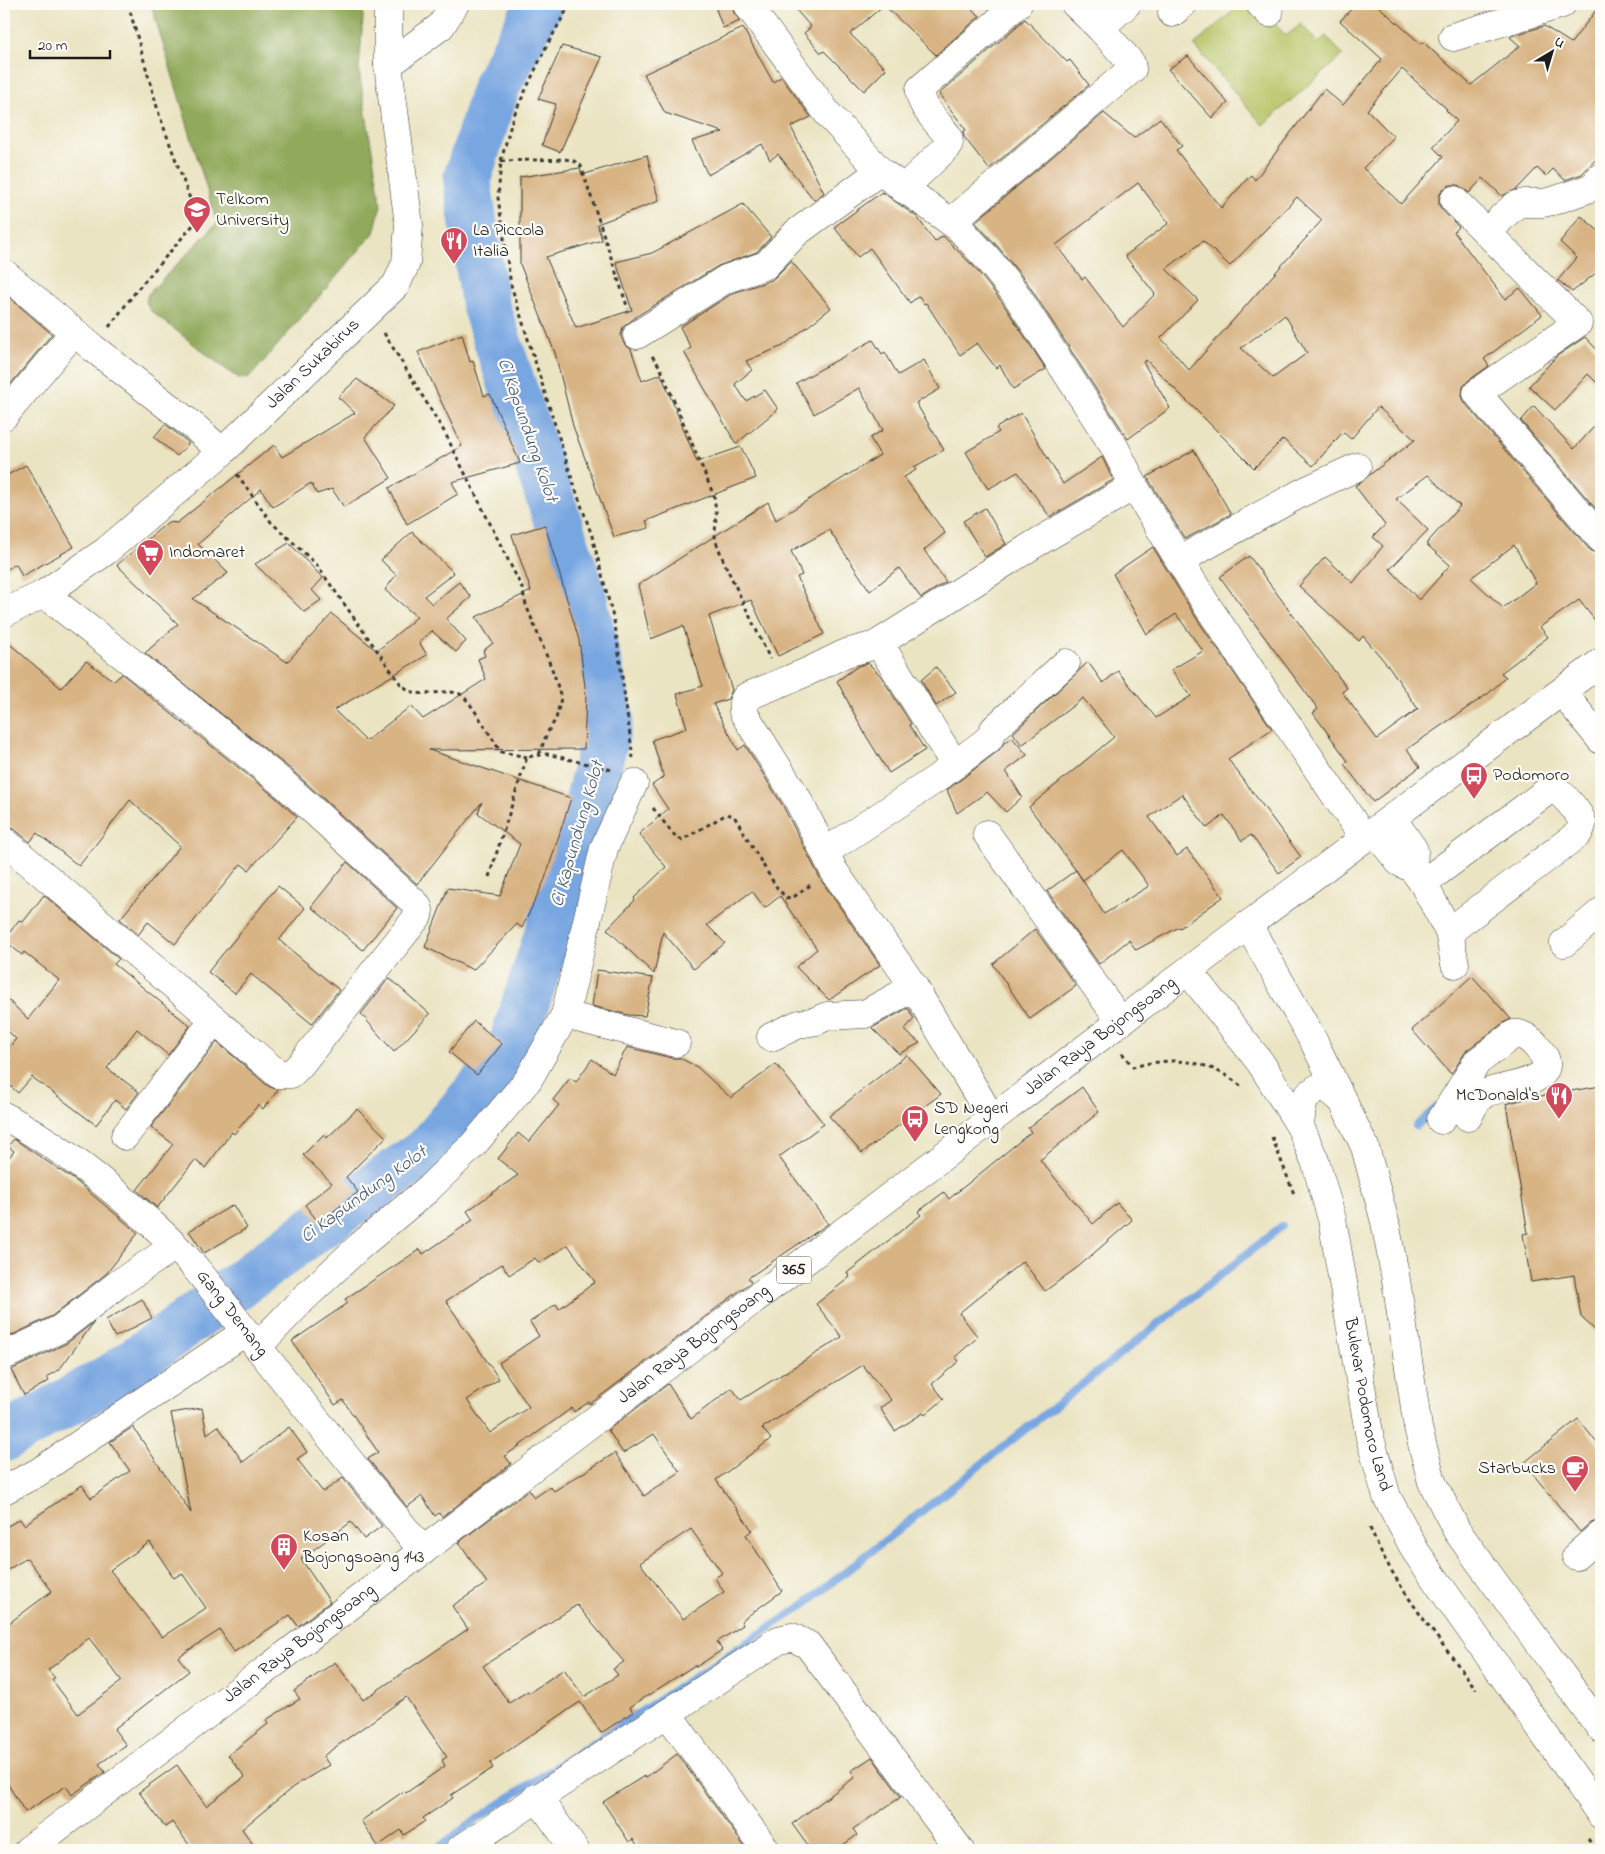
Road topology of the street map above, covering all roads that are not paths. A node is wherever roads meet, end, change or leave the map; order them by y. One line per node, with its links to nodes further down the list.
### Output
1 (390, 4): 10 (street, Jalan Sukabirus)
2 (455, 4): 10 (street)
3 (747, 4): 11 (street)
4 (1018, 4): 13 (street)
5 (1075, 4): 8 (street)
6 (1127, 4): 8 (street)
7 (1562, 4): 9 (street)
8 (1100, 28): 15 (street)
9 (1453, 37)
10 (388, 65): 21 (street, Jalan Sukabirus)
11 (880, 171): 13 (street); 18 (street)
12 (1601, 177): 16 (street)
13 (903, 189): 15 (street)
14 (1454, 200): 16 (street)
15 (951, 222): 23 (street)
16 (1488, 234): 24 (street)
17 (4, 273): 19 (street)
18 (637, 336)
19 (83, 340): 20 (street); 21 (street)
20 (4, 416)
21 (222, 452): 26 (street, Jalan Sukabirus)
22 (1357, 467): 25 (street)
23 (1134, 486): 25 (street); 28 (street)
24 (1601, 539)
25 (1180, 560): 35 (street)
26 (44, 594): 27 (street, Jalan Sukabirus); 48 (street)
27 (4, 613)
28 (879, 643): 33 (street); 38 (street)
29 (1601, 662): 31 (street, Jalan Raya Bojongsoang / 365)
30 (1066, 663): 33 (street)
31 (1562, 692): 32 (street); 35 (street, Jalan Raya Bojongsoang / 365)
32 (1601, 740)
33 (955, 765): 38 (street)
34 (625, 777): 47 (street)
35 (1377, 829): 39 (street); 41 (street, Jalan Raya Bojongsoang / 365)
36 (987, 834): 49 (street)
37 (4, 841): 48 (street)
38 (829, 862): 46 (street)
39 (1418, 876): 42 (street); 42 (street)
40 (1601, 912): 43 (street)
41 (1248, 925): 45 (street, Jalan Raya Bojongsoang / 365); 52 (street)
42 (1449, 932): 44 (street)
43 (1564, 943)
44 (1455, 964)
45 (1188, 971): 49 (street, Jalan Raya Bojongsoang / 365); 57 (street, Bulevar Podomoro Land)
46 (914, 987): 50 (street); 55 (street)
47 (565, 1015): 51 (street); 60 (street)
48 (214, 1020): 58 (street)
49 (1121, 1022): 55 (street, Jalan Raya Bojongsoang / 365)
50 (771, 1037)
51 (676, 1043)
52 (1344, 1102): 57 (street); 67 (street)
53 (4, 1116): 59 (street, Gang Demang)
54 (1468, 1118): 56 (street)
55 (992, 1119): 64 (street, Jalan Raya Bojongsoang / 365)
56 (1441, 1120)
57 (1300, 1126): 69 (street, Bulevar Podomoro Land)
58 (125, 1136)
59 (175, 1246): 60 (street, Gang Demang); 61 (street)
60 (247, 1335): 62 (street); 64 (street, Gang Demang)
61 (4, 1356)
62 (4, 1490)
63 (1601, 1534): 65 (street)
64 (423, 1551): 70 (street, Jalan Raya Bojongsoang / 365)
65 (1576, 1556)
66 (667, 1713): 68 (street); 73 (street); 74 (street)
67 (1601, 1729)
68 (537, 1797): 71 (street); 72 (street)
69 (1600, 1810)
70 (28, 1850)
71 (459, 1850)
72 (575, 1850)
73 (766, 1850)
74 (960, 1850)

